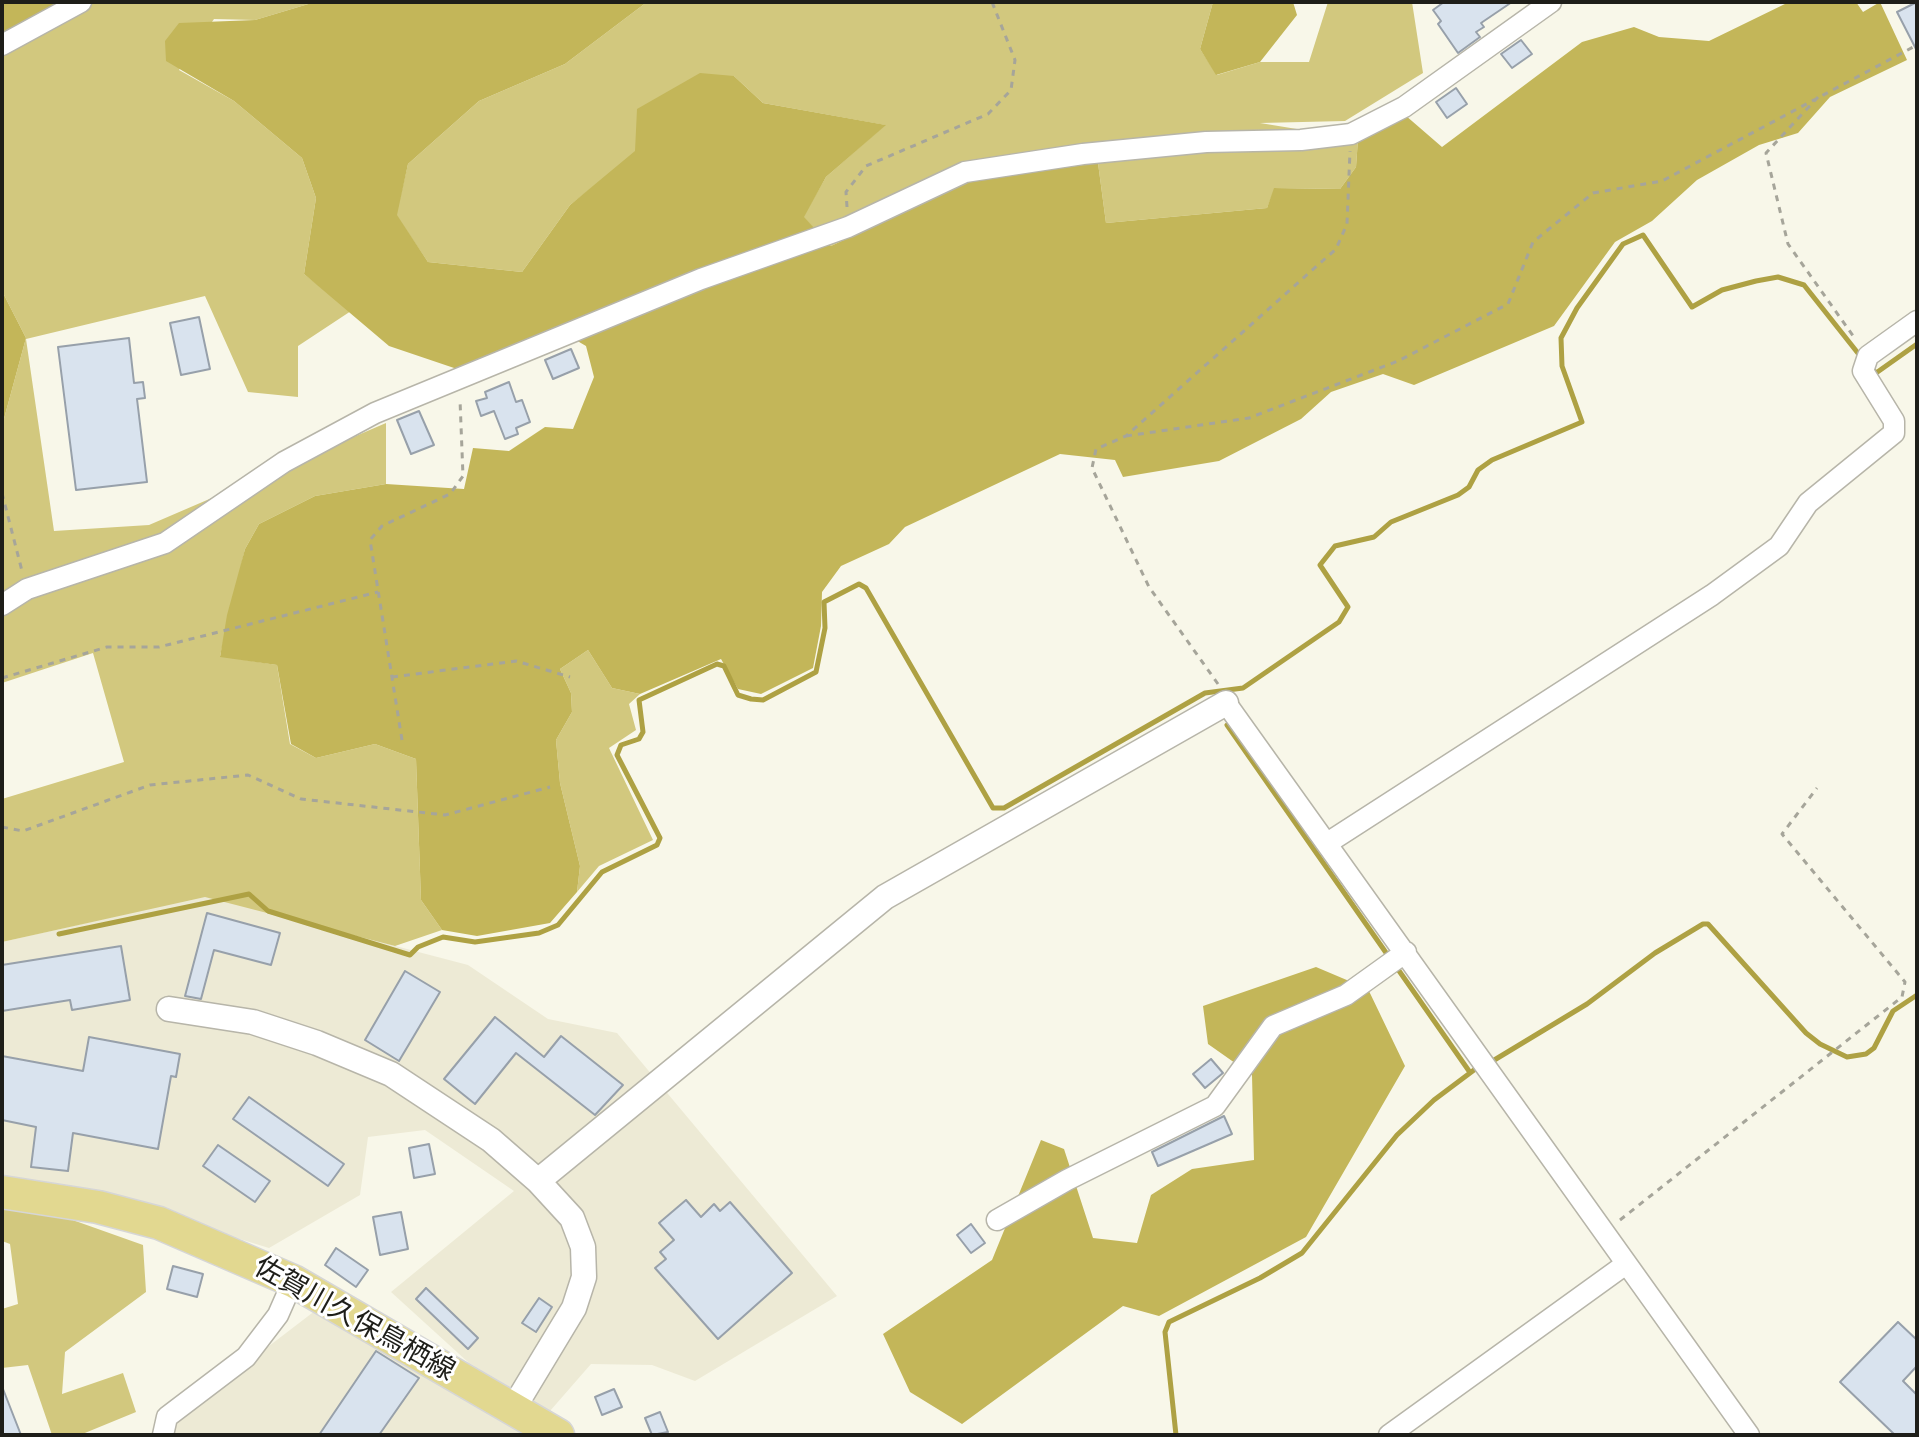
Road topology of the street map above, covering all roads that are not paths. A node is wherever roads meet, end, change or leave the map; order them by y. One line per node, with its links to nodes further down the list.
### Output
1 (81, 2): 3 (street)
2 (1551, 2): 5 (street)
3 (2, 45)
4 (1917, 321): 7 (street)
5 (2, 605)
6 (1226, 703): 7 (street); 10 (street)
7 (1329, 842): 8 (street)
8 (1406, 952): 12 (street); 13 (street)
9 (169, 1009): 10 (street)
10 (538, 1181): 15 (street)
11 (2, 1192): 14 (main road, 佐賀川久保鳥栖線)
12 (997, 1220)
13 (1626, 1264): 18 (street); 19 (street)
14 (293, 1281): 15 (main road, 佐賀川久保鳥栖線); 17 (street)
15 (513, 1409): 16 (main road, 佐賀川久保鳥栖線)
16 (555, 1434)
17 (163, 1435)
18 (1389, 1435)
19 (1749, 1435)

